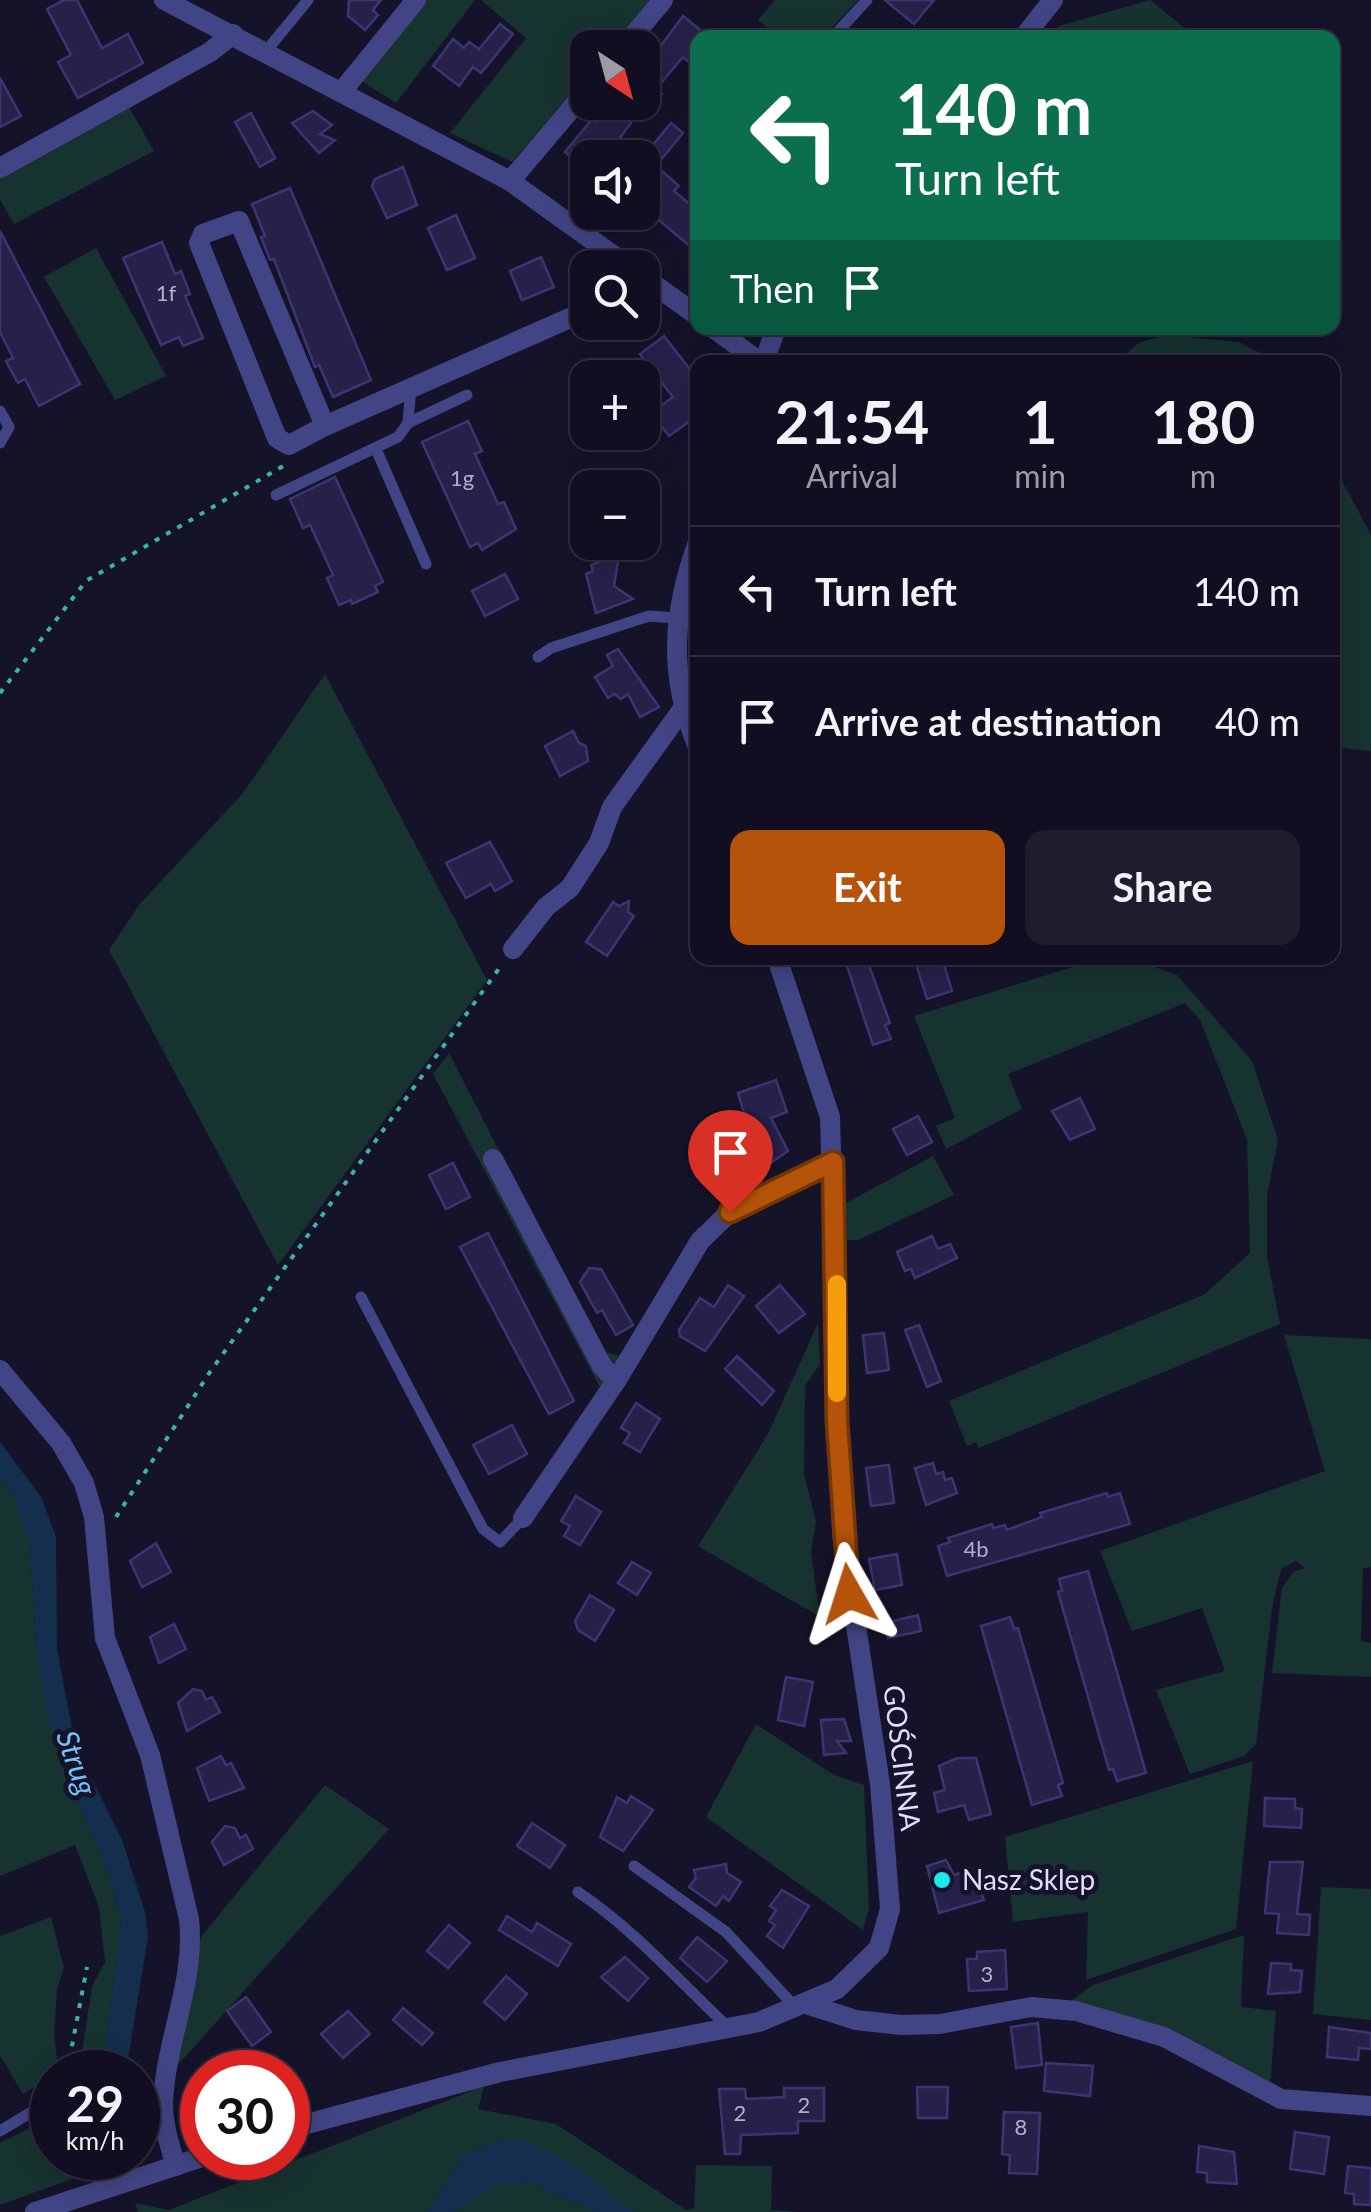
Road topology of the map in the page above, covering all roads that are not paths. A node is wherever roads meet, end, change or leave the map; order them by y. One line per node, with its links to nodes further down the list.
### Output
1 (164, 0): 10 (street)
2 (308, 0): 11 (lane)
3 (416, 0): 12 (street)
4 (663, 0): 7 (street)
5 (867, 0): 8 (lane)
6 (1053, 0): 9 (street)
7 (638, 30)
8 (839, 30)
9 (1029, 30)
10 (233, 34): 11 (street); 14 (street)
11 (268, 50): 12 (street)
12 (343, 90): 15 (street)
13 (570, 110): 15 (street)
14 (0, 168)
15 (510, 181): 16 (street)
16 (606, 250)
17 (660, 291): 18 (street)
18 (690, 311)
19 (570, 318): 22 (street)
20 (723, 335): 21 (street)
21 (752, 355)
22 (411, 386): 25 (lane); 26 (street)
23 (467, 395): 25 (lane)
24 (0, 412): 27 (lane)
25 (408, 422): 28 (lane)
26 (325, 426): 26 (street)
27 (0, 443)
28 (376, 450): 29 (lane); 30 (lane)
29 (276, 495)
30 (426, 564)
31 (690, 571): 32 (street)
32 (677, 618): 33 (lane); 34 (street)
33 (538, 658)
34 (684, 707): 35 (street); 36 (street)
35 (690, 724)
36 (513, 949)
37 (780, 965): 39 (street, GOŚCINNA)
38 (493, 1160): 42 (street)
39 (833, 1162): 42 (street); 46 (street, GOŚCINNA)
40 (361, 1298): 43 (lane)
41 (0, 1370): 53 (street)
42 (616, 1381): 43 (street)
43 (524, 1518)
44 (634, 1866): 46 (lane)
45 (578, 1892): 47 (lane)
46 (803, 2007): 47 (street, GOŚCINNA); 48 (street)
47 (730, 2029): 50 (street, GOŚCINNA)
48 (1371, 2106)
49 (30, 2112): 51 (lane)
50 (310, 2123)
51 (0, 2131)
52 (180, 2165): 53 (street)
53 (167, 2169): 54 (street)
54 (35, 2212)

